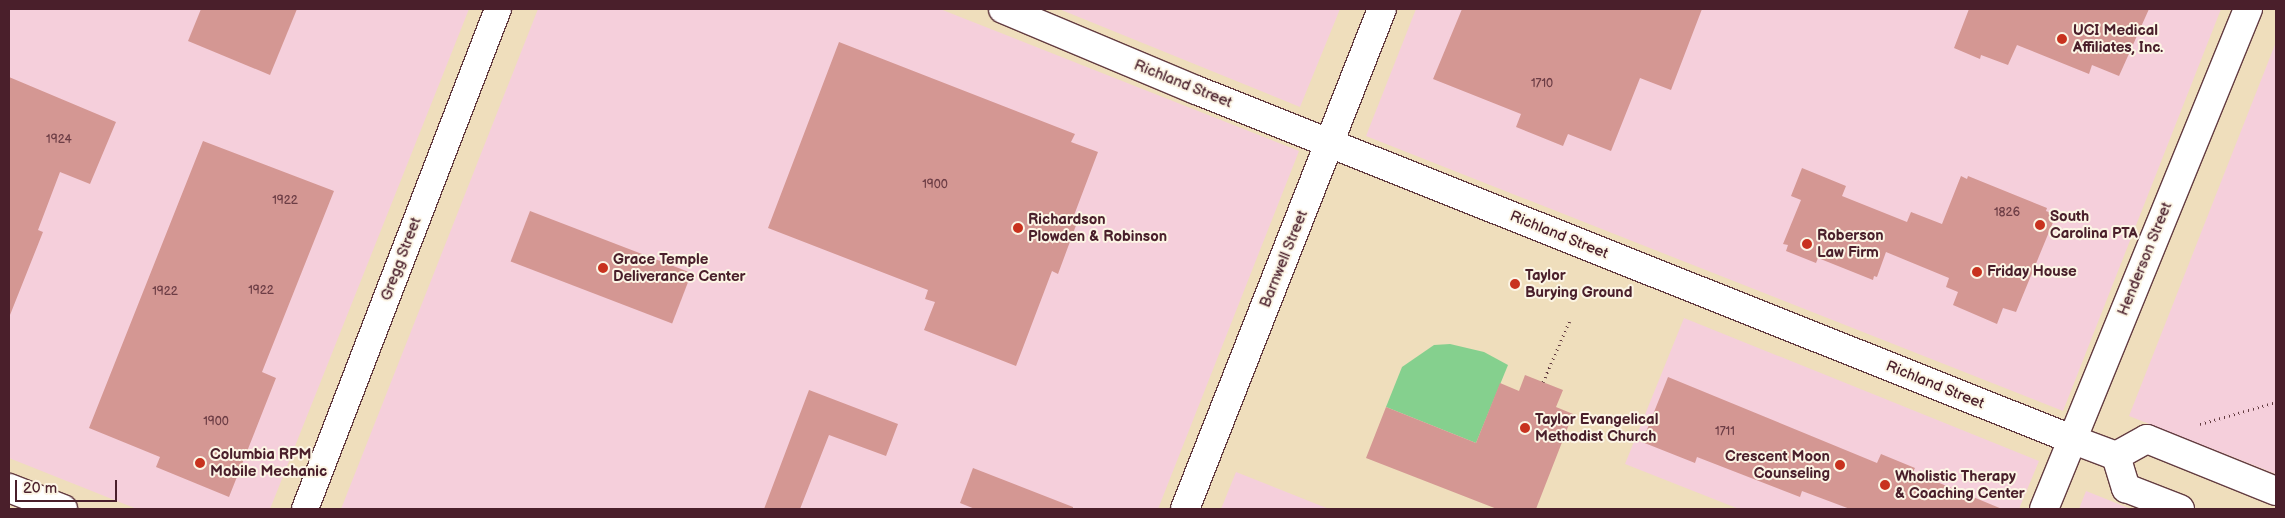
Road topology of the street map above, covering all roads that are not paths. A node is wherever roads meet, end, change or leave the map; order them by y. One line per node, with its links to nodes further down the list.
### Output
1 (498, 9): 11 (street, Gregg Street)
2 (1003, 9): 5 (street, Richland Street)
3 (1382, 9): 5 (street, Barnwell Street)
4 (2248, 9): 6 (street, Henderson Street)
5 (1330, 143): 6 (street, Richland Street); 12 (street, Barnwell Street)
6 (2071, 440): 7 (street, Richland Street); 13 (street, Henderson Street)
7 (2116, 456): 9 (street); 14 (street)
8 (9, 488): 10 (street)
9 (2276, 491)
10 (63, 509)
11 (305, 509)
12 (1185, 509)
13 (2044, 509)
14 (2180, 509)

